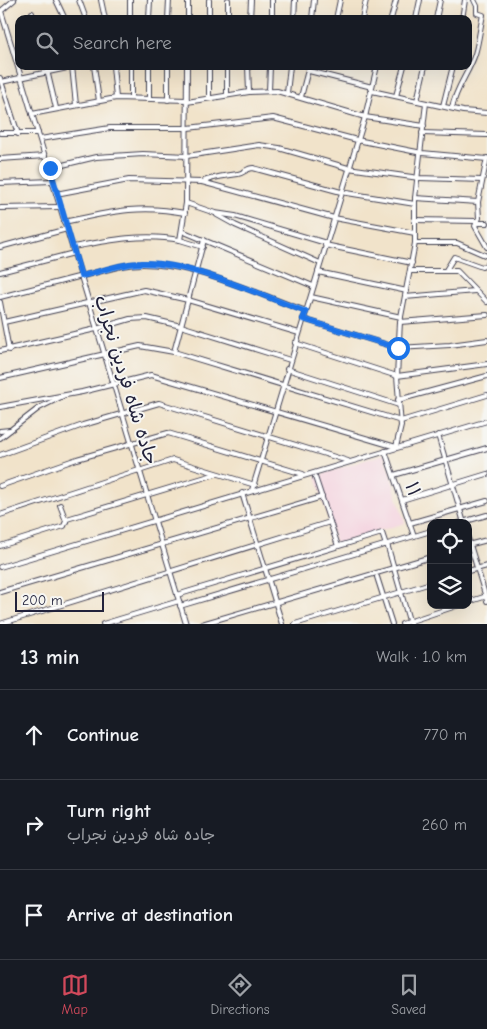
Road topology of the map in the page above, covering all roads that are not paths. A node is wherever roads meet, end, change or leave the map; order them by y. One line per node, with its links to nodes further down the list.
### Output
1 (14, 0): 22 (street)
2 (56, 0): 23 (street)
3 (79, 0): 24 (street)
4 (101, 0): 25 (street)
5 (130, 0): 26 (street)
6 (150, 0): 27 (street)
7 (169, 0): 28 (street)
8 (188, 0): 29 (street)
9 (209, 0): 30 (street)
10 (228, 0): 31 (street)
11 (251, 0): 32 (street)
12 (272, 0): 33 (street)
13 (295, 0): 34 (street)
14 (314, 0): 35 (street)
15 (340, 0): 36 (street)
16 (366, 0): 37 (street)
17 (396, 0): 38 (street)
18 (420, 0): 39 (street)
19 (440, 0): 40 (street)
20 (465, 0): 41 (street)
21 (474, 0): 43 (street)
22 (0, 12): 42 (street, جاده شاه فردین نجراب)
23 (63, 15)
24 (85, 15)
25 (104, 15)
26 (130, 15)
27 (149, 15)
28 (168, 15)
29 (188, 15)
30 (209, 15)
31 (228, 15)
32 (250, 15)
33 (272, 15)
34 (294, 15)
35 (312, 15)
36 (337, 15)
37 (363, 15)
38 (392, 15)
39 (417, 15)
40 (437, 15)
41 (463, 15)
42 (15, 56)
43 (472, 60)
44 (20, 70): 66 (street, جاده شاه فردین نجراب)
45 (57, 70): 65 (street)
46 (72, 70): 84 (street)
47 (95, 70): 80 (street)
48 (113, 70): 75 (street)
49 (131, 70): 76 (street)
50 (149, 70): 77 (street)
51 (168, 70): 79 (street)
52 (187, 70): 81 (street)
53 (209, 70): 78 (street)
54 (227, 70): 72 (street)
55 (248, 70): 70 (street)
56 (270, 70): 69 (street)
57 (290, 70): 71 (street)
58 (308, 70): 74 (street)
59 (315, 70): 68 (street)
60 (376, 70): 68 (street)
61 (403, 70): 73 (street)
62 (424, 70): 82 (street)
63 (452, 70): 85 (street)
64 (467, 70): 87 (street)
65 (47, 72): 66 (street); 86 (street)
66 (22, 76): 67 (street); 89 (street, جاده شاه فردین نجراب)
67 (1, 80): 96 (street)
68 (372, 89): 73 (street); 90 (street)
69 (269, 91): 70 (street); 71 (street)
70 (249, 92): 72 (street)
71 (287, 93): 74 (street)
72 (227, 95): 78 (street)
73 (396, 96): 82 (street)
74 (301, 97): 90 (street)
75 (116, 98): 76 (street); 80 (street)
76 (131, 98): 77 (street)
77 (149, 98): 79 (street)
78 (209, 98): 81 (street)
79 (168, 100): 81 (street)
80 (99, 101): 84 (street)
81 (187, 101): 92 (street)
82 (417, 101): 83 (street)
83 (426, 103): 85 (street); 91 (street)
84 (76, 105): 86 (street)
85 (443, 106): 87 (street)
86 (56, 108): 89 (street)
87 (452, 108): 88 (street)
88 (487, 113)
89 (32, 114): 94 (street, جاده شاه فردین نجراب)
90 (365, 117): 91 (street); 99 (street)
91 (424, 126): 95 (street)
92 (188, 128): 98 (street); 99 (street); 102 (street)
93 (0, 133): 96 (street)
94 (38, 133): 96 (street); 98 (street, جاده شاه فردین نجراب)
95 (422, 133): 97 (street); 100 (street)
96 (18, 134)
97 (487, 135)
98 (40, 139): 101 (street, جاده شاه فردین نجراب)
99 (357, 140): 100 (street); 106 (street)
100 (422, 153): 104 (street); 107 (street)
101 (45, 156): 103 (street); 105 (street, جاده شاه فردین نجراب)
102 (187, 156): 105 (street); 106 (street); 110 (street)
103 (0, 159)
104 (487, 159): 109 (street)
105 (50, 168): 108 (street, جاده شاه فردین نجراب)
106 (348, 168): 107 (street); 113 (street)
107 (419, 178): 109 (street); 117 (street)
108 (52, 180): 112 (street); 115 (street, جاده شاه فردین نجراب)
109 (482, 180): 114 (street)
110 (187, 182): 111 (street); 115 (street); 119 (street)
111 (202, 182): 113 (street); 125 (street)
112 (0, 183)
113 (341, 192): 120 (street); 125 (street)
114 (481, 193): 116 (street); 118 (street)
115 (56, 194): 121 (street, جاده شاه فردین نجراب)
116 (487, 194)
117 (415, 198): 118 (street); 120 (street)
118 (478, 202): 128 (street)
119 (186, 203): 123 (street); 124 (street)
120 (415, 204): 126 (street)
121 (60, 207): 122 (street); 127 (street, جاده شاه فردین نجراب)
122 (0, 208)
123 (185, 213): 127 (street); 131 (street)
124 (215, 214): 136 (street); 143 (street)
125 (334, 218): 132 (street); 136 (street)
126 (414, 220): 128 (street); 132 (street)
127 (64, 222): 130 (street, جاده شاه فردین نجراب)
128 (477, 222): 129 (street); 140 (street)
129 (487, 223)
130 (67, 229): 137 (street); 138 (street, جاده شاه فردین نجراب)
131 (182, 230): 133 (street); 134 (street)
132 (415, 233): 135 (street)
133 (180, 240): 138 (street); 139 (street)
134 (204, 240): 139 (street); 152 (street)
135 (415, 243): 142 (street); 144 (street)
136 (326, 244): 143 (street); 144 (street)
137 (0, 247)
138 (72, 247): 141 (street, جاده شاه فردین نجراب)
139 (203, 247): 149 (street)
140 (487, 247)
141 (74, 253): 148 (street); 151 (street, جاده شاه فردین نجراب)
142 (487, 256)
143 (320, 263): 150 (street)
144 (412, 263): 147 (street)
145 (487, 265): 146 (street)
146 (446, 270): 147 (street); 154 (street)
147 (411, 271): 153 (street)
148 (0, 272)
149 (196, 272): 151 (street); 158 (street); 162 (street)
150 (318, 272): 152 (street); 153 (street)
151 (81, 276): 156 (street); 161 (street, جاده شاه فردین نجراب)
152 (313, 286): 155 (street)
153 (406, 290): 157 (street)
154 (475, 291): 157 (street); 160 (street)
155 (310, 296): 162 (street); 165 (street)
156 (0, 297)
157 (404, 297): 165 (street)
158 (188, 300): 161 (street); 169 (street); 171 (street)
159 (0, 302): 163 (street)
160 (487, 302)
161 (88, 303): 167 (street); 170 (street, جاده شاه فردین نجراب)
162 (306, 312): 166 (street)
163 (1, 315): 167 (street)
164 (487, 315): 168 (street)
165 (401, 317): 168 (street)
166 (303, 319): 171 (street); 176 (street)
167 (4, 322): 172 (street)
168 (400, 322): 176 (street)
169 (180, 326): 170 (street); 179 (street); 181 (street)
170 (96, 329): 177 (street); 180 (street, جاده شاه فردین نجراب)
171 (299, 333): 175 (street)
172 (6, 337): 173 (street); 177 (street)
173 (0, 338)
174 (487, 340): 176 (street)
175 (295, 343): 181 (street); 184 (street)
176 (398, 348): 184 (street)
177 (9, 350): 178 (street)
178 (0, 352)
179 (174, 352): 180 (street); 188 (street)
180 (104, 355): 186 (street); 187 (street, جاده شاه فردین نجراب)
181 (290, 360): 183 (street)
182 (487, 364): 184 (street)
183 (288, 369): 188 (street); 191 (street)
184 (397, 376): 191 (street)
185 (487, 376): 191 (street)
186 (0, 378)
187 (113, 384): 189 (street); 193 (street); 194 (street, جاده شاه فردین نجراب)
188 (282, 385): 193 (street); 195 (street)
189 (67, 394): 192 (street); 197 (street)
190 (487, 395): 195 (street)
191 (398, 402): 195 (street)
192 (0, 407)
193 (275, 411): 199 (street); 203 (street)
194 (122, 415): 199 (street); 202 (street, جاده شاه فردین نجراب); 206 (street)
195 (400, 421): 203 (street)
196 (487, 421): 200 (street)
197 (10, 430): 198 (street); 201 (street)
198 (0, 431)
199 (268, 435): 207 (street); 209 (street)
200 (438, 435): 203 (street); 208 (street)
201 (0, 438)
202 (131, 444): 207 (street); 210 (street, جاده شاه فردین نجراب); 218 (street)
203 (396, 447): 205 (street)
204 (487, 448): 208 (street)
205 (385, 451): 209 (street); 214 (street, ۱۱)
206 (0, 455)
207 (262, 460): 212 (street); 217 (street)
208 (445, 460): 214 (street); 216 (street)
209 (349, 461): 212 (street)
210 (139, 470): 211 (street); 221 (street, جاده شاه فردین نجراب); 228 (street)
211 (216, 474): 217 (street); 221 (street)
212 (304, 474): 219 (street)
213 (487, 474): 216 (street)
214 (394, 476): 223 (street, ۱۱)
215 (315, 477): 222 (street)
216 (452, 484): 223 (street); 226 (street)
217 (255, 485): 219 (street)
218 (0, 486)
219 (252, 490): 220 (street)
220 (242, 493): 229 (street); 230 (street)
221 (147, 495): 230 (street, جاده شاه فردین نجراب); 233 (street)
222 (322, 497): 229 (street); 234 (street)
223 (402, 500): 235 (street, ۱۱)
224 (487, 501): 226 (street)
225 (60, 505): 233 (street)
226 (460, 508): 231 (street); 235 (street)
227 (487, 514): 232 (street)
228 (0, 515)
229 (250, 518): 239 (street); 240 (street)
230 (154, 519): 239 (street, جاده شاه فردین نجراب); 247 (street)
231 (462, 519)
232 (471, 519)
233 (66, 521): 243 (street)
234 (330, 522): 240 (street); 244 (street)
235 (410, 523): 237 (street, ۱۱)
236 (427, 532): 237 (street)
237 (414, 536): 242 (street)
238 (487, 540): 241 (street)
239 (162, 544): 252 (street, جاده شاه فردین نجراب); 257 (street)
240 (258, 544): 249 (street); 252 (street)
241 (472, 544)
242 (386, 545): 244 (street); 250 (street); 255 (street)
243 (0, 546)
244 (338, 546): 249 (street)
245 (472, 553): 251 (street)
246 (427, 558): 250 (street)
247 (0, 566)
248 (487, 566): 251 (street)
249 (265, 568): 255 (street); 259 (street)
250 (394, 569): 258 (street); 264 (street)
251 (478, 569): 253 (street); 261 (street)
252 (170, 571): 259 (street, جاده شاه فردین نجراب); 268 (street)
253 (472, 571)
254 (377, 577): 260 (street)
255 (269, 580): 264 (street); 265 (street)
256 (427, 584): 258 (street)
257 (0, 592)
258 (401, 592): 260 (street); 267 (street)
259 (177, 595): 262 (street, جاده شاه فردین نجراب)
260 (383, 597): 273 (street); 274 (street)
261 (487, 598): 263 (street)
262 (179, 601): 265 (street, جاده شاه فردین نجراب); 269 (street)
263 (472, 601)
264 (276, 602): 271 (street); 272 (street)
265 (180, 606): 270 (street, جاده شاه فردین نجراب)
266 (448, 609): 267 (street)
267 (409, 623): 275 (street)
268 (0, 624)
269 (103, 624)
270 (186, 624)
271 (202, 624)
272 (282, 624)
273 (295, 624)
274 (392, 624)
275 (402, 624)

